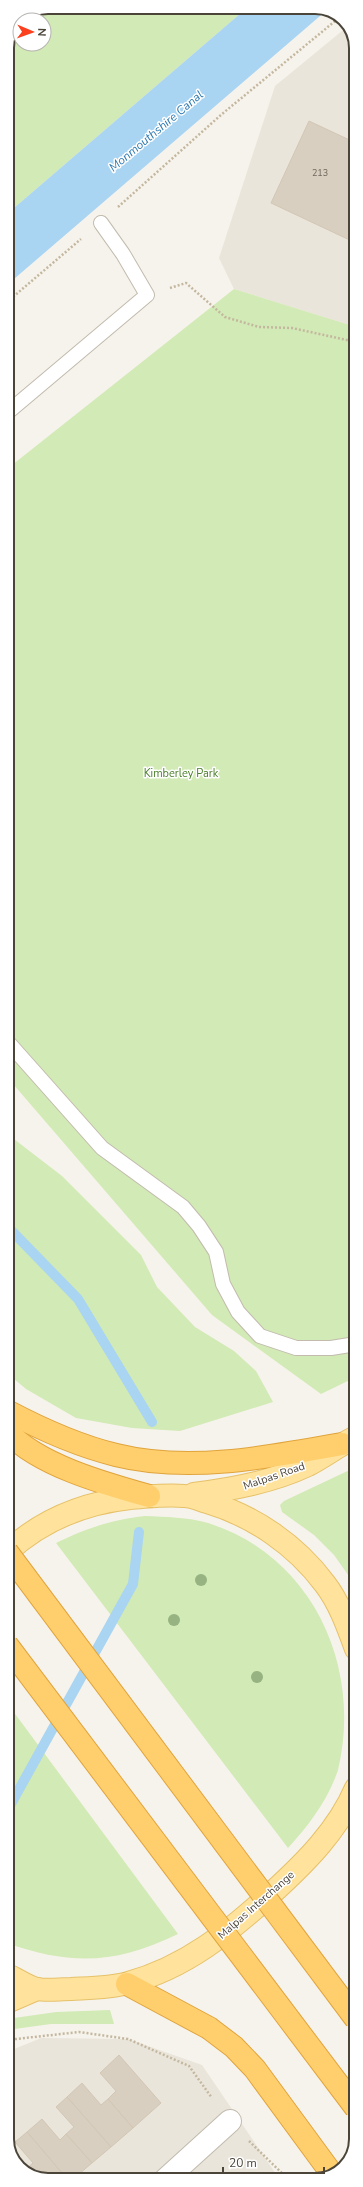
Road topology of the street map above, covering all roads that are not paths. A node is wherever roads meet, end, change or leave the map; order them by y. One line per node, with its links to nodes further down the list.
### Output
1 (101, 223): 2 (lane)
2 (14, 407)
3 (14, 1049): 4 (lane)
4 (349, 1345)
5 (14, 1414): 7 (highway)
6 (14, 1438): 8 (highway)
7 (349, 1441): 9 (main road, Malpas Road)
8 (149, 1496): 9 (main road); 10 (main road)
9 (185, 1496): 12 (main road)
10 (14, 1547)
11 (14, 1561): 19 (highway, bridge)
12 (349, 1631)
13 (14, 1654): 20 (highway, bridge)
14 (349, 1805): 16 (main road, Malpas Interchange)
15 (14, 1978): 17 (main road, Malpas Interchange)
16 (127, 1984): 17 (main road, Malpas Interchange); 22 (highway, bridge)
17 (38, 1989): 18 (main road)
18 (14, 1999)
19 (349, 2009)
20 (349, 2099)
21 (230, 2121): 23 (street)
22 (329, 2170)
23 (173, 2173)

